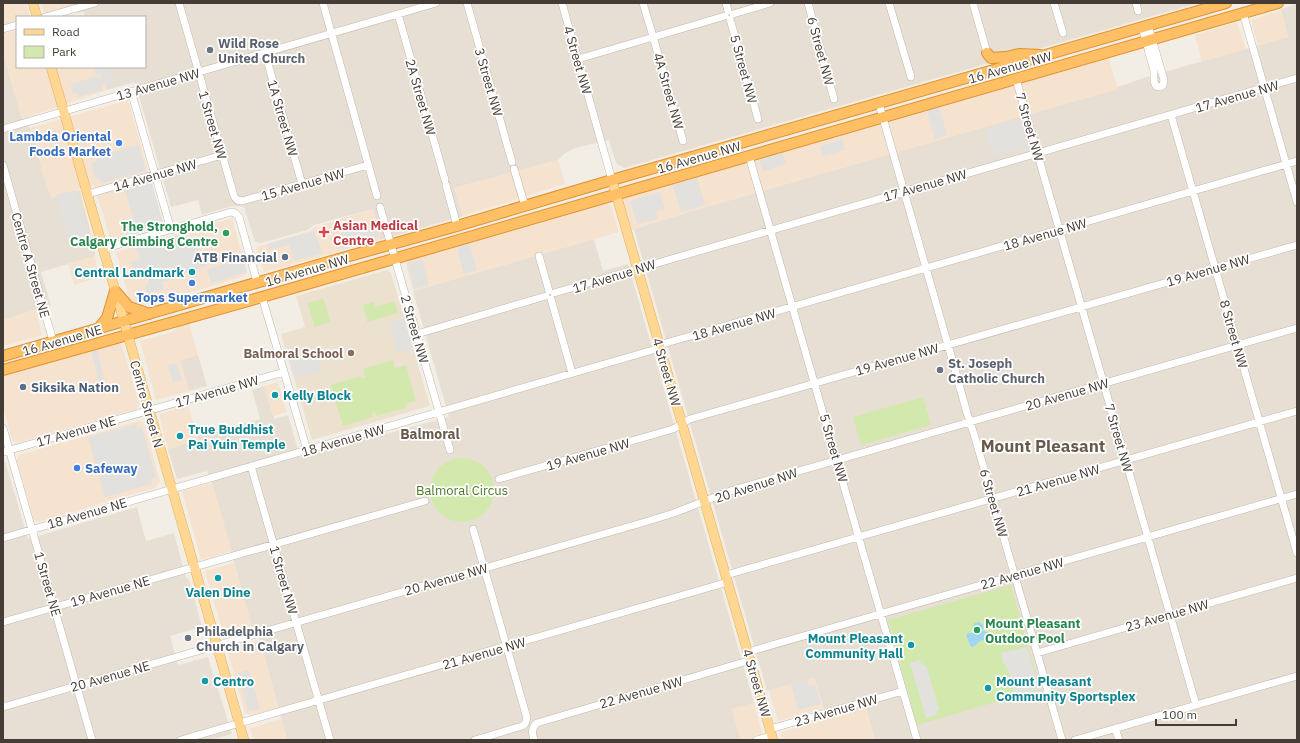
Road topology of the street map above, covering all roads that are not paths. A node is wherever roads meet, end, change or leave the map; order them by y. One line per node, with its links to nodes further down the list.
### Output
1 (33, 3): 22 (main road)
2 (95, 3): 23 (street)
3 (178, 3): 36 (street, 1 Street NW)
4 (323, 3): 28 (street)
5 (436, 3): 20 (street, 13 Avenue NW)
6 (467, 3): 67 (street, 3 Street NW)
7 (562, 3): 34 (street, 4 Street NW)
8 (644, 3): 29 (street, 4A Street NW)
9 (726, 3): 21 (street, 5 Street NW)
10 (770, 3): 21 (street)
11 (808, 3): 42 (street, 6 Street NW)
12 (889, 3): 37 (street)
13 (973, 3): 32 (street)
14 (1054, 3): 27 (street)
15 (1136, 3): 18 (street)
16 (1226, 3): 25 (highway, 16 Avenue NW)
17 (1278, 3): 19 (highway, 16 Avenue NW)
18 (1138, 11)
19 (1242, 13): 30 (highway, 16 Avenue NW); 40 (street)
20 (398, 14): 28 (street, 13 Avenue NW); 69 (street, 2A Street NW)
21 (729, 15): 29 (street); 47 (street, 5 Street NW)
22 (37, 16)
23 (49, 16)
24 (16, 25): 26 (street)
25 (1145, 26): 30 (street); 33 (highway, 16 Avenue NW)
26 (3, 29)
27 (1063, 33)
28 (331, 34): 31 (street, 13 Avenue NW); 56 (street)
29 (653, 37): 34 (street); 49 (street, 4A Street NW)
30 (1149, 40): 30 (street); 39 (highway, 16 Avenue NW)
31 (265, 53): 36 (street, 13 Avenue NW); 59 (street, 1A Street NW)
32 (987, 53): 33 (highway)
33 (1046, 55): 43 (highway, 16 Avenue NW)
34 (578, 59): 58 (street, 4 Street NW)
35 (51, 68): 44 (main road, Centre Street N)
36 (198, 72): 41 (street, 13 Avenue NW); 51 (street, 1 Street NW)
37 (911, 77)
38 (1297, 78): 40 (street, 17 Avenue NW)
39 (1016, 79): 46 (highway, 16 Avenue NW); 50 (street, 7 Street NW)
40 (1264, 88): 45 (street, 17 Avenue NW); 54 (street)
41 (131, 92): 44 (street, 13 Avenue NW); 57 (street)
42 (834, 99)
43 (880, 104): 46 (street, 6 Street NW); 58 (highway, 16 Avenue NW)
44 (64, 111): 48 (street, 13 Avenue NW); 62 (main road, Centre Street N)
45 (1170, 115): 50 (street, 17 Avenue NW); 60 (street, 8 Street NW)
46 (883, 117): 52 (highway, 16 Avenue NW); 61 (street, 6 Street NW)
47 (758, 119)
48 (3, 129)
49 (683, 141)
50 (1038, 153): 61 (street, 17 Avenue NW); 72 (street, 7 Street NW)
51 (222, 155): 57 (street, 14 Avenue NW); 65 (street, 1 Street NW)
52 (749, 156): 63 (highway, 16 Avenue NW); 71 (street, 5 Street NW)
53 (1297, 161): 54 (street, 18 Avenue NW)
54 (1286, 164): 60 (street, 18 Avenue NW); 66 (street)
55 (3, 165): 93 (street, Centre A Street NE)
56 (368, 165): 59 (street, 15 Avenue NW); 64 (street)
57 (155, 175): 62 (street, 14 Avenue NW); 70 (street)
58 (612, 180): 63 (main road, 4 Street NW); 67 (highway, 16 Avenue NW)
59 (302, 184): 65 (street, 15 Avenue NW)
60 (1193, 191): 72 (street, 18 Avenue NW); 79 (street, 8 Street NW)
61 (904, 192): 71 (street, 17 Avenue NW); 78 (street, 6 Street NW)
62 (88, 194): 75 (main road, Centre Street N)
63 (616, 194): 77 (highway, 16 Avenue NW); 80 (main road, 4 Street NW)
64 (377, 196)
65 (237, 200)
66 (1297, 202)
67 (525, 206): 69 (highway, 16 Avenue NW)
68 (380, 207): 73 (street, 2 Street NW)
69 (457, 226): 73 (highway, 16 Avenue NW)
70 (171, 230): 75 (street); 81 (street)
71 (771, 230): 80 (street, 17 Avenue NW); 85 (street, 5 Street NW)
72 (1060, 230): 78 (street, 18 Avenue NW); 86 (street, 7 Street NW)
73 (391, 244): 77 (street, 2 Street NW); 81 (highway, 16 Avenue NW)
74 (1297, 245): 79 (street, 19 Avenue NW)
75 (103, 249): 82 (main road, Centre Street N)
76 (539, 256): 83 (street)
77 (395, 258): 84 (highway, 16 Avenue NW); 91 (street, 2 Street NW)
78 (926, 268): 85 (street, 18 Avenue NW); 94 (street, 6 Street NW)
79 (1215, 268): 86 (street, 19 Avenue NW); 95 (street, 8 Street NW)
80 (638, 269): 83 (street, 17 Avenue NW); 96 (main road, 4 Street NW)
81 (257, 282): 87 (highway, 16 Avenue NW)
82 (115, 292): 87 (highway); 88 (main road, Centre Street N); 90 (highway)
83 (550, 295): 91 (street, 17 Avenue NW); 100 (street)
84 (262, 296): 92 (highway, 16 Avenue NW); 99 (street)
85 (793, 307): 96 (street, 18 Avenue NW); 101 (street, 5 Street NW)
86 (1082, 307): 94 (street, 19 Avenue NW); 102 (street, 7 Street NW)
87 (149, 314): 88 (highway, 16 Avenue NW)
88 (124, 321): 90 (highway, 16 Avenue NE); 92 (main road, Centre Street N)
89 (1297, 328): 95 (street, 20 Avenue NW)
90 (98, 329): 93 (highway, 16 Avenue NE)
91 (417, 334): 105 (street, 2 Street NW)
92 (127, 335): 98 (highway, 16 Avenue NE); 103 (main road, Centre Street N)
93 (53, 341): 97 (highway, 16 Avenue NE)
94 (947, 345): 101 (street, 19 Avenue NW); 106 (street, 6 Street NW)
95 (1237, 345): 102 (street, 20 Avenue NW); 107 (street, 8 Street NW)
96 (660, 346): 100 (street, 18 Avenue NW); 108 (main road, 4 Street NW)
97 (3, 356)
98 (3, 370)
99 (284, 372): 103 (street, 17 Avenue NW); 110 (street)
100 (572, 373): 105 (street, 18 Avenue NW)
101 (815, 383): 108 (street, 19 Avenue NW); 113 (street, 5 Street NW)
102 (1104, 383): 106 (street, 20 Avenue NW); 114 (street, 7 Street NW)
103 (149, 410): 112 (street, 17 Avenue NE); 117 (main road, Centre Street N)
104 (1297, 411): 107 (street, 21 Avenue NW)
105 (440, 412): 110 (street, 18 Avenue NW); 111 (street, 2 Street NW)
106 (970, 422): 113 (street, 20 Avenue NW); 119 (street, 6 Street NW)
107 (1259, 422): 114 (street, 21 Avenue NW); 120 (street, 8 Street NW)
108 (682, 423): 116 (street, 19 Avenue NW); 122 (main road, 4 Street NW)
109 (3, 428): 112 (street, 1 Street NE)
110 (307, 450): 115 (street, 18 Avenue NW)
111 (450, 450)
112 (6, 451): 123 (street, 1 Street NE)
113 (837, 460): 122 (street, 20 Avenue NW); 125 (street, 5 Street NW)
114 (1126, 460): 119 (street, 21 Avenue NW); 127 (street, 7 Street NW)
115 (251, 466): 117 (street, 18 Avenue NW); 128 (street, 1 Street NW)
116 (499, 479)
117 (172, 489): 123 (street, 18 Avenue NE); 130 (main road, Centre Street N)
118 (1297, 494): 120 (street, 22 Avenue NW)
119 (992, 499): 125 (street, 21 Avenue NW); 132 (street, 6 Street NW)
120 (1281, 499): 127 (street, 22 Avenue NW); 129 (street, 8 Street NW)
121 (425, 501): 128 (street)
122 (705, 502): 131 (street, 20 Avenue NW); 134 (main road, 4 Street NW)
123 (32, 529): 126 (street, 18 Avenue NE); 135 (street, 1 Street NE)
124 (473, 529): 131 (street)
125 (859, 537): 134 (street, 21 Avenue NW); 136 (street, 5 Street NW)
126 (3, 538)
127 (1148, 538): 132 (street, 22 Avenue NW); 137 (street, 7 Street NW)
128 (274, 544): 130 (street); 139 (street, 1 Street NW)
129 (1297, 553)
130 (194, 567): 135 (street, 19 Avenue NE); 140 (main road, Centre Street N)
131 (484, 568): 139 (street, 20 Avenue NW); 141 (street)
132 (1015, 575): 136 (street, 22 Avenue NW); 142 (street, 6 Street NW)
133 (1297, 578): 137 (street, 23 Avenue NW)
134 (727, 579): 141 (street, 21 Avenue NW); 143 (main road, 4 Street NW)
135 (54, 608): 138 (street, 19 Avenue NE); 145 (street, 1 Street NE)
136 (882, 614): 143 (street, 22 Avenue NW); 146 (street, 5 Street NW)
137 (1170, 614): 142 (street, 23 Avenue NW); 148 (street, 7 Street NW)
138 (3, 622)
139 (296, 623): 140 (street, 20 Avenue NW); 147 (street, 1 Street NW)
140 (217, 646): 145 (street, 20 Avenue NE); 150 (main road, Centre Street N)
141 (507, 646): 147 (street, 21 Avenue NW); 157 (street)
142 (1037, 653): 161 (street, 6 Street NW)
143 (749, 656): 152 (main road, 4 Street NW); 158 (street, 22 Avenue NW)
144 (1297, 676): 148 (street)
145 (77, 686): 149 (street, 20 Avenue NE); 153 (street, 1 Street NE)
146 (903, 691): 152 (street, 23 Avenue NW); 160 (street, 5 Street NW)
147 (318, 700): 150 (street, 21 Avenue NW); 156 (street, 1 Street NW)
148 (1196, 705): 151 (street)
149 (3, 707)
150 (240, 723): 154 (street, 21 Avenue NW); 155 (main road, Centre Street N)
151 (1115, 728): 162 (street); 163 (street)
152 (772, 735): 159 (street, 23 Avenue NW)
153 (92, 740)
154 (181, 740)
155 (244, 740)
156 (330, 740)
157 (475, 740)
158 (534, 740)
159 (757, 740)
160 (918, 740)
161 (1062, 740)
162 (1075, 740)
163 (1119, 740)

